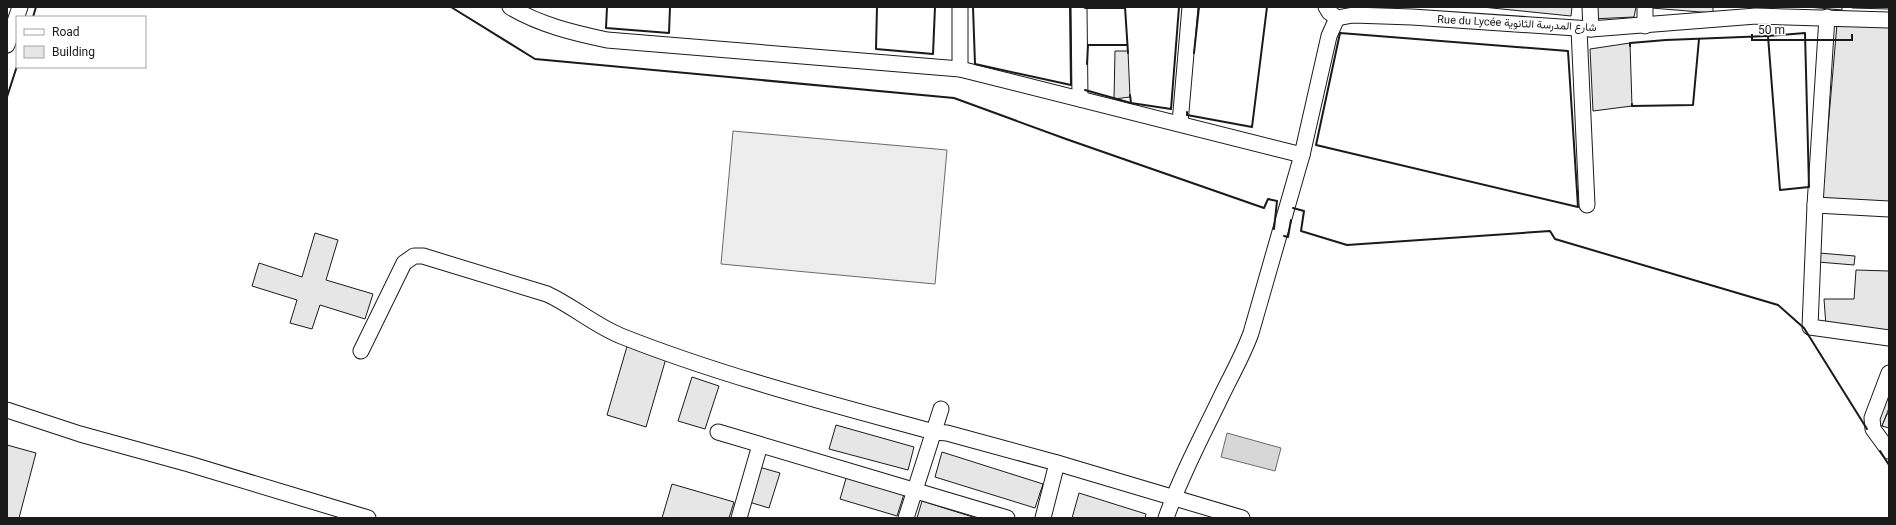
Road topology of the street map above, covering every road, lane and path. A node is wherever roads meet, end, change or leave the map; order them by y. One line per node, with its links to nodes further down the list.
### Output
1 (510, 7): 18 (street)
2 (960, 7): 18 (street)
3 (1079, 7): 19 (street)
4 (1190, 7): 20 (street)
5 (1326, 7): 11 (street)
6 (1590, 7): 16 (street)
7 (1645, 7): 15 (street)
8 (1413, 12): 11 (street, Rue du Lycée شارع المدرسة الثانوية); 16 (street, Rue du Lycée شارع المدرسة الثانوية)
9 (1718, 13): 12 (street, Rue du Lycée شارع المدرسة الثانوية); 15 (street, Rue du Lycée شارع المدرسة الثانوية)
10 (1845, 13): 12 (street, Rue du Lycée شارع المدرسة الثانوية); 14 (street, Rue du Lycée شارع المدرسة الثانوية)
11 (1337, 18): 21 (street)
12 (1827, 18): 23 (street)
13 (16, 19): 17 (street)
14 (1889, 20)
15 (1645, 26): 16 (street, Rue du Lycée شارع المدرسة الثانوية)
16 (1585, 29): 22 (street)
17 (7, 45)
18 (960, 70): 19 (street)
19 (1080, 99): 20 (street)
20 (1180, 123): 21 (street)
21 (1302, 155): 36 (street)
22 (1587, 205)
23 (1815, 205): 24 (street); 25 (street)
24 (1889, 209)
25 (1889, 338)
26 (361, 351): 31 (street)
27 (1889, 373): 33 (street)
28 (941, 409): 31 (street)
29 (7, 410): 37 (street)
30 (718, 432): 32 (street)
31 (934, 432): 34 (street); 35 (street)
32 (760, 445): 35 (street); 38 (street)
33 (1889, 451)
34 (1057, 463): 36 (street); 41 (street)
35 (915, 490): 39 (street); 40 (street)
36 (1174, 497): 42 (street); 43 (street)
37 (368, 518)
38 (739, 518)
39 (906, 518)
40 (1007, 518)
41 (1043, 518)
42 (1166, 518)
43 (1242, 518)

